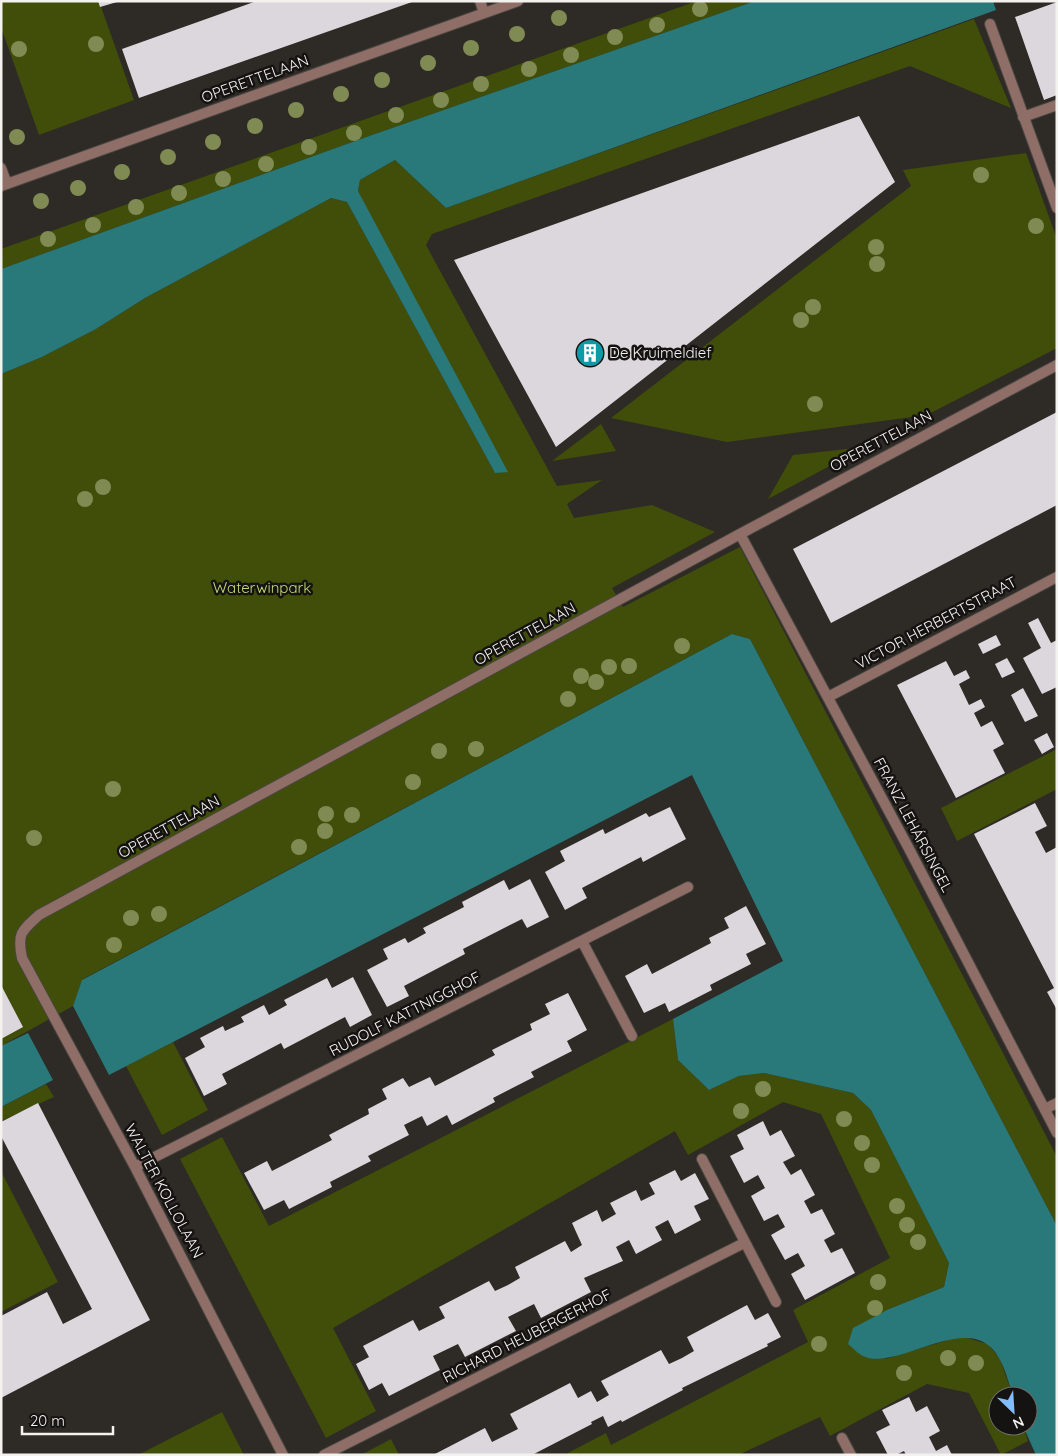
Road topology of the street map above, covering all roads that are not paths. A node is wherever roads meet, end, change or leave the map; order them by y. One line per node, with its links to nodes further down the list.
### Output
1 (480, 1): 3 (street)
2 (518, 1): 3 (street, OPERETTELAAN)
3 (484, 13): 8 (street, OPERETTELAAN)
4 (990, 24): 6 (street)
5 (1057, 105): 6 (street)
6 (1023, 117): 9 (street)
7 (1, 168): 8 (street)
8 (4, 185)
9 (1057, 208)
10 (1057, 365): 11 (street, OPERETTELAAN)
11 (740, 534): 13 (street, FRANZ LEHÁRSINGEL); 15 (street, OPERETTELAAN)
12 (1057, 577): 13 (street, VICTOR HERBERTSTRAAT)
13 (828, 696): 19 (street, FRANZ LEHÁRSINGEL)
14 (688, 887): 16 (street, RUDOLF KATTNIGGHOF)
15 (19, 941): 22 (street, WALTER KOLLOLAAN)
16 (582, 941): 17 (street); 22 (street, RUDOLF KATTNIGGHOF)
17 (632, 1036)
18 (1057, 1103): 19 (street)
19 (1045, 1109): 20 (street, FRANZ LEHÁRSINGEL)
20 (1057, 1133)
21 (702, 1159): 23 (street)
22 (135, 1167): 26 (street, WALTER KOLLOLAAN)
23 (744, 1243): 24 (street); 27 (street, RICHARD HEUBERGERHOF)
24 (776, 1302)
25 (842, 1438): 28 (street)
26 (283, 1455)
27 (324, 1455)
28 (851, 1455)

